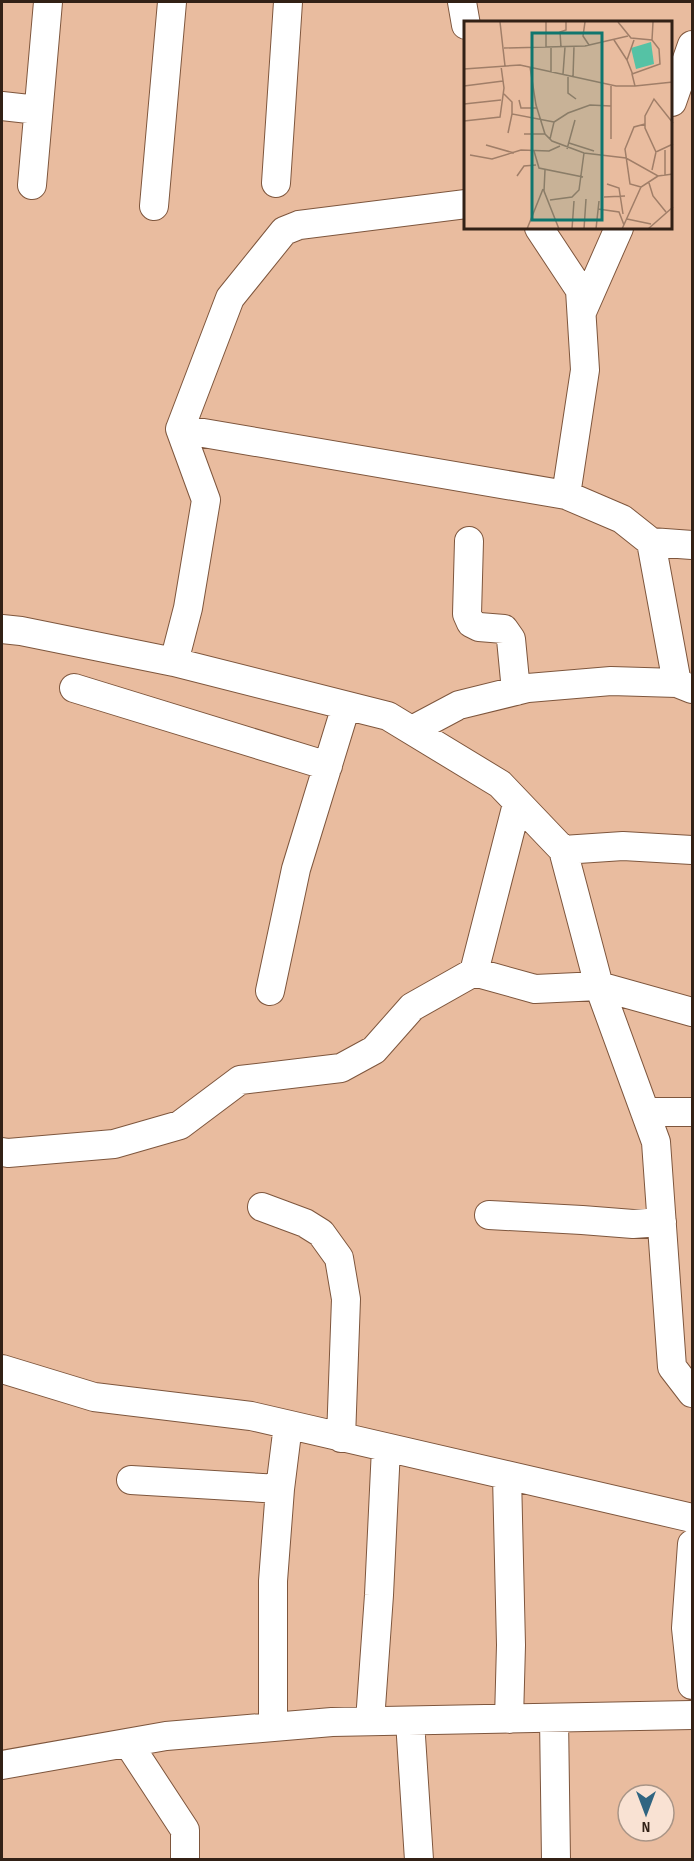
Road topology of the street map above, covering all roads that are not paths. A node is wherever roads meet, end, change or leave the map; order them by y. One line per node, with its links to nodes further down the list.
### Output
1 (48, 2): 9 (street)
2 (172, 2): 13 (street)
3 (288, 2): 10 (street)
4 (462, 2): 5 (street)
5 (465, 21)
6 (693, 45): 7 (street)
7 (673, 99)
8 (2, 106): 9 (street)
9 (38, 110): 11 (street)
10 (276, 183)
11 (32, 185)
12 (464, 204): 17 (street)
13 (154, 206)
14 (540, 230): 16 (street)
15 (618, 230): 16 (street)
16 (582, 312): 18 (street)
17 (180, 429): 18 (street); 23 (street)
18 (566, 495): 20 (street)
19 (469, 541): 26 (street)
20 (651, 542): 21 (street); 24 (street)
21 (693, 545)
22 (2, 630): 23 (street)
23 (174, 662): 27 (street)
24 (685, 686): 26 (street)
25 (74, 688): 29 (street)
26 (516, 691): 28 (street)
27 (346, 706): 28 (street); 29 (street)
28 (412, 730): 30 (street)
29 (328, 766): 35 (street)
30 (517, 804): 31 (street); 33 (street)
31 (563, 850): 32 (street); 34 (street)
32 (693, 850)
33 (474, 972): 34 (street); 39 (street)
34 (599, 986): 36 (street); 37 (street)
35 (270, 991)
36 (693, 1012)
37 (645, 1112): 38 (street); 42 (street)
38 (693, 1112)
39 (2, 1152)
40 (262, 1207): 46 (street)
41 (489, 1215): 42 (street)
42 (662, 1222): 44 (street)
43 (2, 1369): 45 (street)
44 (693, 1393)
45 (288, 1425): 46 (street); 50 (street)
46 (341, 1438): 47 (street)
47 (386, 1448): 48 (street); 57 (street)
48 (507, 1476): 51 (street); 56 (street)
49 (131, 1480): 50 (street)
50 (280, 1489): 59 (street)
51 (693, 1518)
52 (693, 1544): 53 (street)
53 (693, 1685)
54 (693, 1715): 55 (street)
55 (554, 1718): 56 (street); 64 (street)
56 (509, 1719): 58 (street)
57 (370, 1721): 58 (street); 59 (street)
58 (410, 1721): 63 (street)
59 (273, 1727): 60 (street)
60 (128, 1743): 61 (street); 62 (street)
61 (2, 1765)
62 (185, 1860)
63 (419, 1860)
64 (556, 1860)

